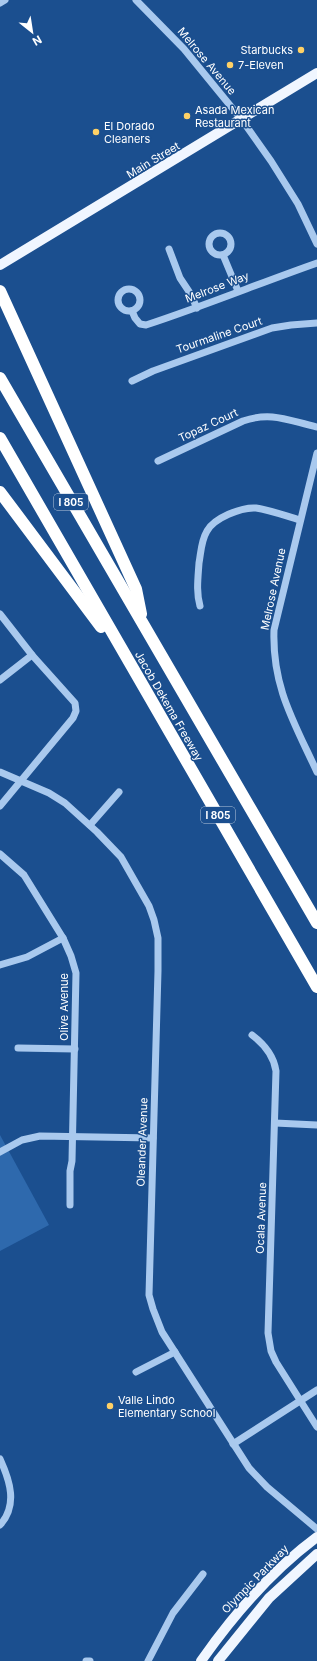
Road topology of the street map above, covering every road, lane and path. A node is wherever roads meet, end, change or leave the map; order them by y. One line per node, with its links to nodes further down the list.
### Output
1 (5, 0): 3 (street)
2 (136, 0): 5 (street, Melrose Avenue)
3 (0, 3)
4 (317, 73): 5 (main road, Main Street)
5 (242, 120): 6 (street, Melrose Avenue); 10 (main road, Main Street)
6 (317, 244)
7 (169, 249): 13 (street)
8 (223, 255): 12 (street)
9 (317, 263): 12 (street, Melrose Way)
10 (0, 266)
11 (0, 291): 26 (highway)
12 (238, 291): 13 (street, Melrose Way)
13 (197, 308): 14 (street, Melrose Way)
14 (132, 311)
15 (317, 323): 17 (street, Tourmaline Court)
16 (0, 378): 26 (highway, Jacob Dekema Freeway / I 805)
17 (132, 381)
18 (317, 427): 21 (street, Topaz Court)
19 (0, 438): 28 (highway, Jacob Dekema Freeway / I 805)
20 (317, 453): 23 (street, Melrose Avenue)
21 (158, 461)
22 (0, 492): 28 (highway)
23 (300, 520): 24 (street); 30 (street, Melrose Avenue)
24 (200, 606)
25 (0, 614): 27 (street)
26 (144, 625): 38 (highway, Jacob Dekema Freeway / I 805)
27 (32, 655): 29 (street); 33 (street)
28 (134, 671): 40 (highway, Jacob Dekema Freeway / I 805)
29 (0, 680)
30 (314, 758): 32 (street, Melrose Avenue)
31 (0, 772): 33 (street, Oleander Avenue)
32 (317, 772)
33 (20, 780): 35 (street); 36 (street, Oleander Avenue)
34 (119, 792): 36 (street)
35 (0, 806)
36 (90, 825): 50 (street, Oleander Avenue)
37 (0, 854): 39 (street, Olive Avenue)
38 (317, 923)
39 (63, 938): 41 (street); 46 (street, Olive Avenue)
40 (301, 959): 42 (highway, Jacob Dekema Freeway / I 805); 43 (highway)
41 (0, 965)
42 (317, 987)
43 (317, 995)
44 (252, 1036): 47 (street, Ocala Avenue)
45 (18, 1048): 46 (street)
46 (75, 1048): 49 (street, Olive Avenue)
47 (275, 1123): 48 (street); 56 (street, Ocala Avenue)
48 (317, 1125)
49 (72, 1136): 50 (street); 51 (street); 52 (street, Olive Avenue)
50 (153, 1138): 53 (street, Oleander Avenue)
51 (0, 1152)
52 (70, 1205)
53 (175, 1352): 54 (street); 58 (street, Oleander Avenue)
54 (136, 1372)
55 (317, 1390): 56 (street)
56 (300, 1401): 57 (street, Ocala Avenue); 58 (street)
57 (317, 1427)
58 (234, 1444): 61 (street, Oleander Avenue)
59 (0, 1460): 60 (street)
60 (0, 1525)
61 (317, 1529)
62 (317, 1537): 68 (main road, Olympic Parkway)
63 (317, 1554): 69 (main road)
64 (203, 1574): 67 (street)
65 (86, 1661): 66 (street)
66 (90, 1661)
67 (148, 1661)
68 (201, 1661)
69 (218, 1661)

